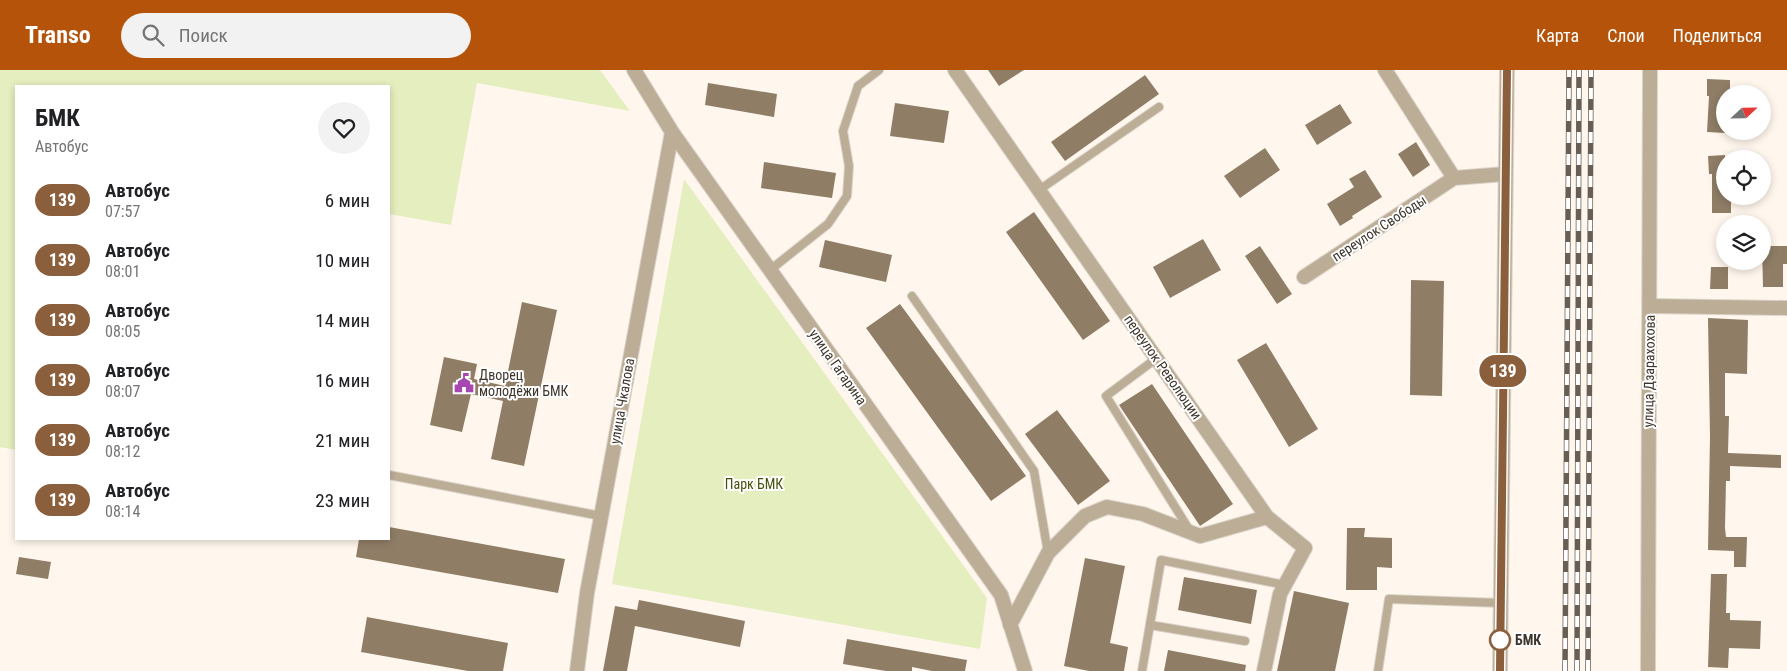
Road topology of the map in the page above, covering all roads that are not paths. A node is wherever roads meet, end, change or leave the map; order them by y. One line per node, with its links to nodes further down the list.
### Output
1 (634, 70): 8 (street, улица Гагарина)
2 (879, 70): 12 (lane)
3 (956, 70): 11 (street, переулок Революции)
4 (1385, 70): 10 (street)
5 (1507, 70): 9 (street)
6 (1650, 70): 15 (street, улица Дзарахохова)
7 (1159, 107): 11 (lane)
8 (672, 132): 12 (street, улица Гагарина); 19 (street, улица Чкалова)
9 (1505, 174): 10 (street, переулок Свободы); 24 (street)
10 (1454, 178): 13 (street, переулок Свободы)
11 (1039, 190): 17 (street, переулок Революции)
12 (770, 270): 25 (street, улица Гагарина)
13 (1304, 278)
14 (912, 296): 22 (lane)
15 (1650, 306): 16 (street); 34 (street, улица Дзарахохова)
16 (1787, 308)
17 (1157, 358): 20 (street, переулок Революции); 21 (lane)
18 (390, 475): 19 (lane)
19 (601, 516): 28 (street, улица Чкалова)
20 (1267, 516): 21 (street); 23 (street, переулок Революции)
21 (1191, 533): 22 (street)
22 (1048, 553): 25 (street)
23 (1285, 586): 26 (lane); 31 (street, переулок Революции)
24 (1501, 603): 32 (lane); 33 (street)
25 (1010, 625): 29 (street, улица Гагарина)
26 (1150, 625): 27 (lane); 30 (lane)
27 (1245, 641)
28 (577, 671)
29 (1024, 671)
30 (1142, 671)
31 (1264, 671)
32 (1378, 671)
33 (1500, 671)
34 (1648, 671)

